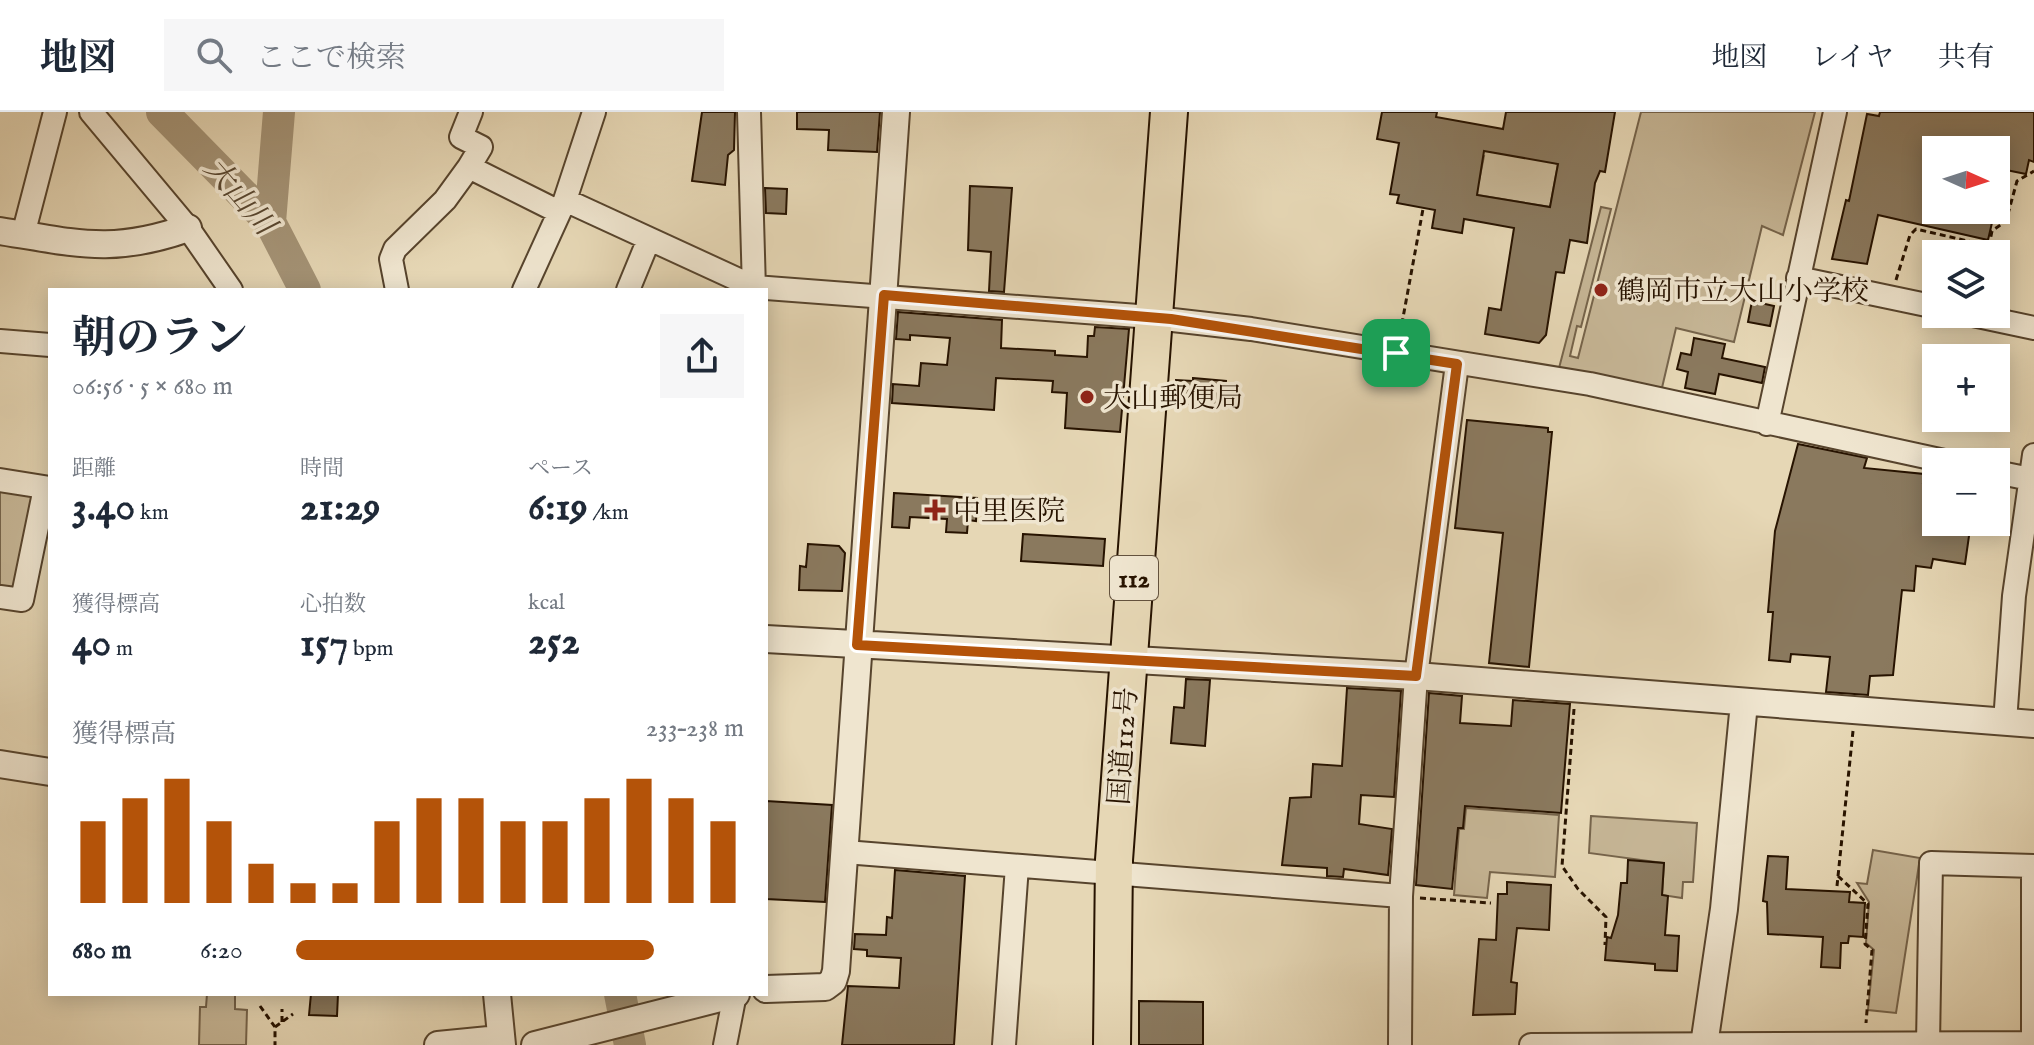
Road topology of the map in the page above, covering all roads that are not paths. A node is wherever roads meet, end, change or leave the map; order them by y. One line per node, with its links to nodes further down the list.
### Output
1 (55, 112): 12 (street)
2 (91, 112): 11 (street)
3 (471, 112): 9 (street)
4 (594, 112): 10 (street)
5 (749, 112): 19 (street)
6 (896, 112): 21 (street)
7 (1169, 112): 23 (highway, 国道112号 / 112)
8 (1835, 112): 14 (street)
9 (469, 167): 10 (street); 16 (street)
10 (562, 206): 13 (street); 17 (street)
11 (188, 228): 12 (street); 15 (street)
12 (12, 233)
13 (649, 239): 18 (street); 19 (street)
14 (1798, 278): 22 (street); 29 (street)
15 (230, 288)
16 (397, 288)
17 (525, 288)
18 (629, 288)
19 (754, 288)
20 (768, 289): 21 (street)
21 (884, 295): 23 (street); 38 (street)
22 (1922, 304)
23 (1154, 317): 28 (street); 39 (highway, 国道112号 / 112)
24 (2010, 323): 25 (street)
25 (2034, 328)
26 (0, 341): 27 (street)
27 (48, 345)
28 (1457, 364): 29 (street); 40 (street)
29 (1767, 424): 31 (street)
30 (2034, 455): 33 (street)
31 (1922, 456)
32 (2010, 475): 33 (street)
33 (2030, 479): 42 (street)
34 (0, 480): 35 (street)
35 (48, 488): 36 (street)
36 (0, 597)
37 (768, 639): 38 (street)
38 (857, 645): 39 (street); 46 (street)
39 (1128, 660): 40 (street); 49 (highway, 国道112号 / 112)
40 (1416, 676): 41 (street); 50 (street)
41 (1744, 703): 42 (street); 56 (street)
42 (2005, 722): 43 (street)
43 (2034, 724)
44 (0, 764): 45 (street)
45 (48, 772)
46 (845, 852): 47 (street); 52 (street)
47 (1017, 866): 49 (street); 63 (street)
48 (2033, 866): 51 (street); 57 (street)
49 (1114, 875): 50 (street); 64 (highway, 国道112号 / 112)
50 (1401, 896): 65 (street)
51 (2033, 968): 58 (street)
52 (768, 989)
53 (497, 996): 60 (street)
54 (735, 996): 62 (street)
55 (705, 999): 61 (street)
56 (1704, 1044): 57 (street); 66 (street)
57 (1928, 1044): 58 (street)
58 (2033, 1044)
59 (438, 1045): 60 (street)
60 (501, 1045)
61 (535, 1045)
62 (725, 1045)
63 (1004, 1045)
64 (1112, 1045)
65 (1400, 1045)
66 (1531, 1045)

